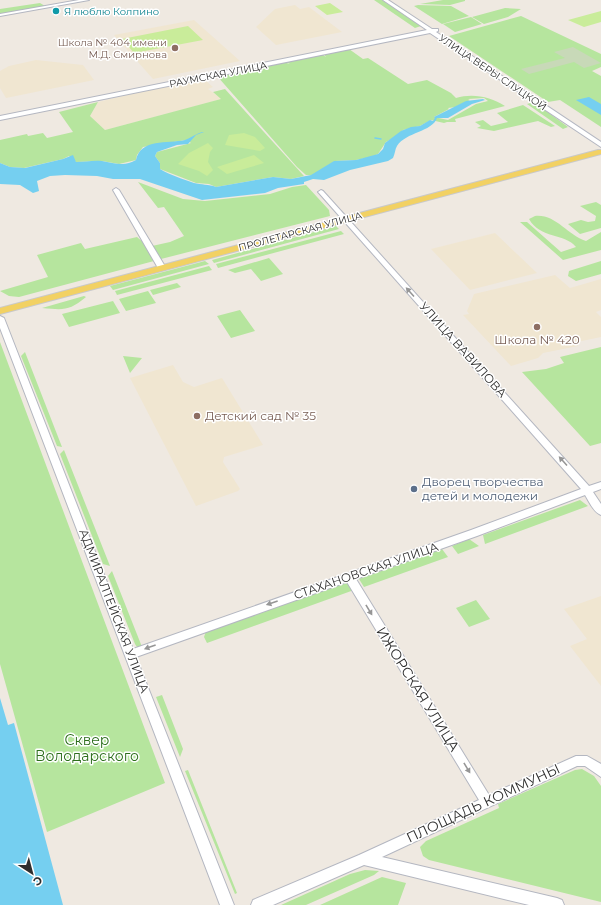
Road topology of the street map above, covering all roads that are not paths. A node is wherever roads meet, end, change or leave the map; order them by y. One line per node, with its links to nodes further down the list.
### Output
1 (87, 0): 4 (street)
2 (385, 0): 5 (street, УЛИЦА ВЕРЫ СЛУЦКОЙ)
3 (391, 0): 5 (street, УЛИЦА ВЕРЫ СЛУЦКОЙ)
4 (0, 15)
5 (434, 31): 6 (street, РАУМСКАЯ УЛИЦА); 7 (street, УЛИЦА ВЕРЫ СЛУЦКОЙ); 8 (street, УЛИЦА ВЕРЫ СЛУЦКОЙ)
6 (0, 118)
7 (601, 138)
8 (601, 145)
9 (601, 152): 12 (main road, ПРОЛЕТАРСКАЯ УЛИЦА)
10 (116, 190): 13 (street)
11 (321, 192): 12 (street, УЛИЦА ВАВИЛОВА)
12 (346, 219): 13 (main road, ПРОЛЕТАРСКАЯ УЛИЦА); 17 (street, УЛИЦА ВАВИЛОВА, one-way to 12)
13 (162, 268): 14 (main road, ПРОЛЕТАРСКАЯ УЛИЦА)
14 (0, 311)
15 (0, 318): 20 (street, АДМИРАЛТЕЙСКАЯ УЛИЦА)
16 (601, 485): 17 (street, СТАХАНОВСКАЯ УЛИЦА)
17 (588, 491): 18 (street, УЛИЦА ВАВИЛОВА); 19 (street, СТАХАНОВСКАЯ УЛИЦА)
18 (601, 511)
19 (349, 577): 20 (street, СТАХАНОВСКАЯ УЛИЦА, one-way to 20); 22 (street, ИЖОРСКАЯ УЛИЦА, one-way to 22)
20 (131, 654): 24 (street, АДМИРАЛТЕЙСКАЯ УЛИЦА)
21 (601, 771): 22 (street, ПЛОЩАДЬ КОММУНЫ)
22 (487, 802): 23 (street, ПЛОЩАДЬ КОММУНЫ)
23 (364, 859): 25 (street, ПЛОЩАДЬ КОММУНЫ); 26 (street)
24 (227, 905)
25 (258, 905)
26 (557, 905)

